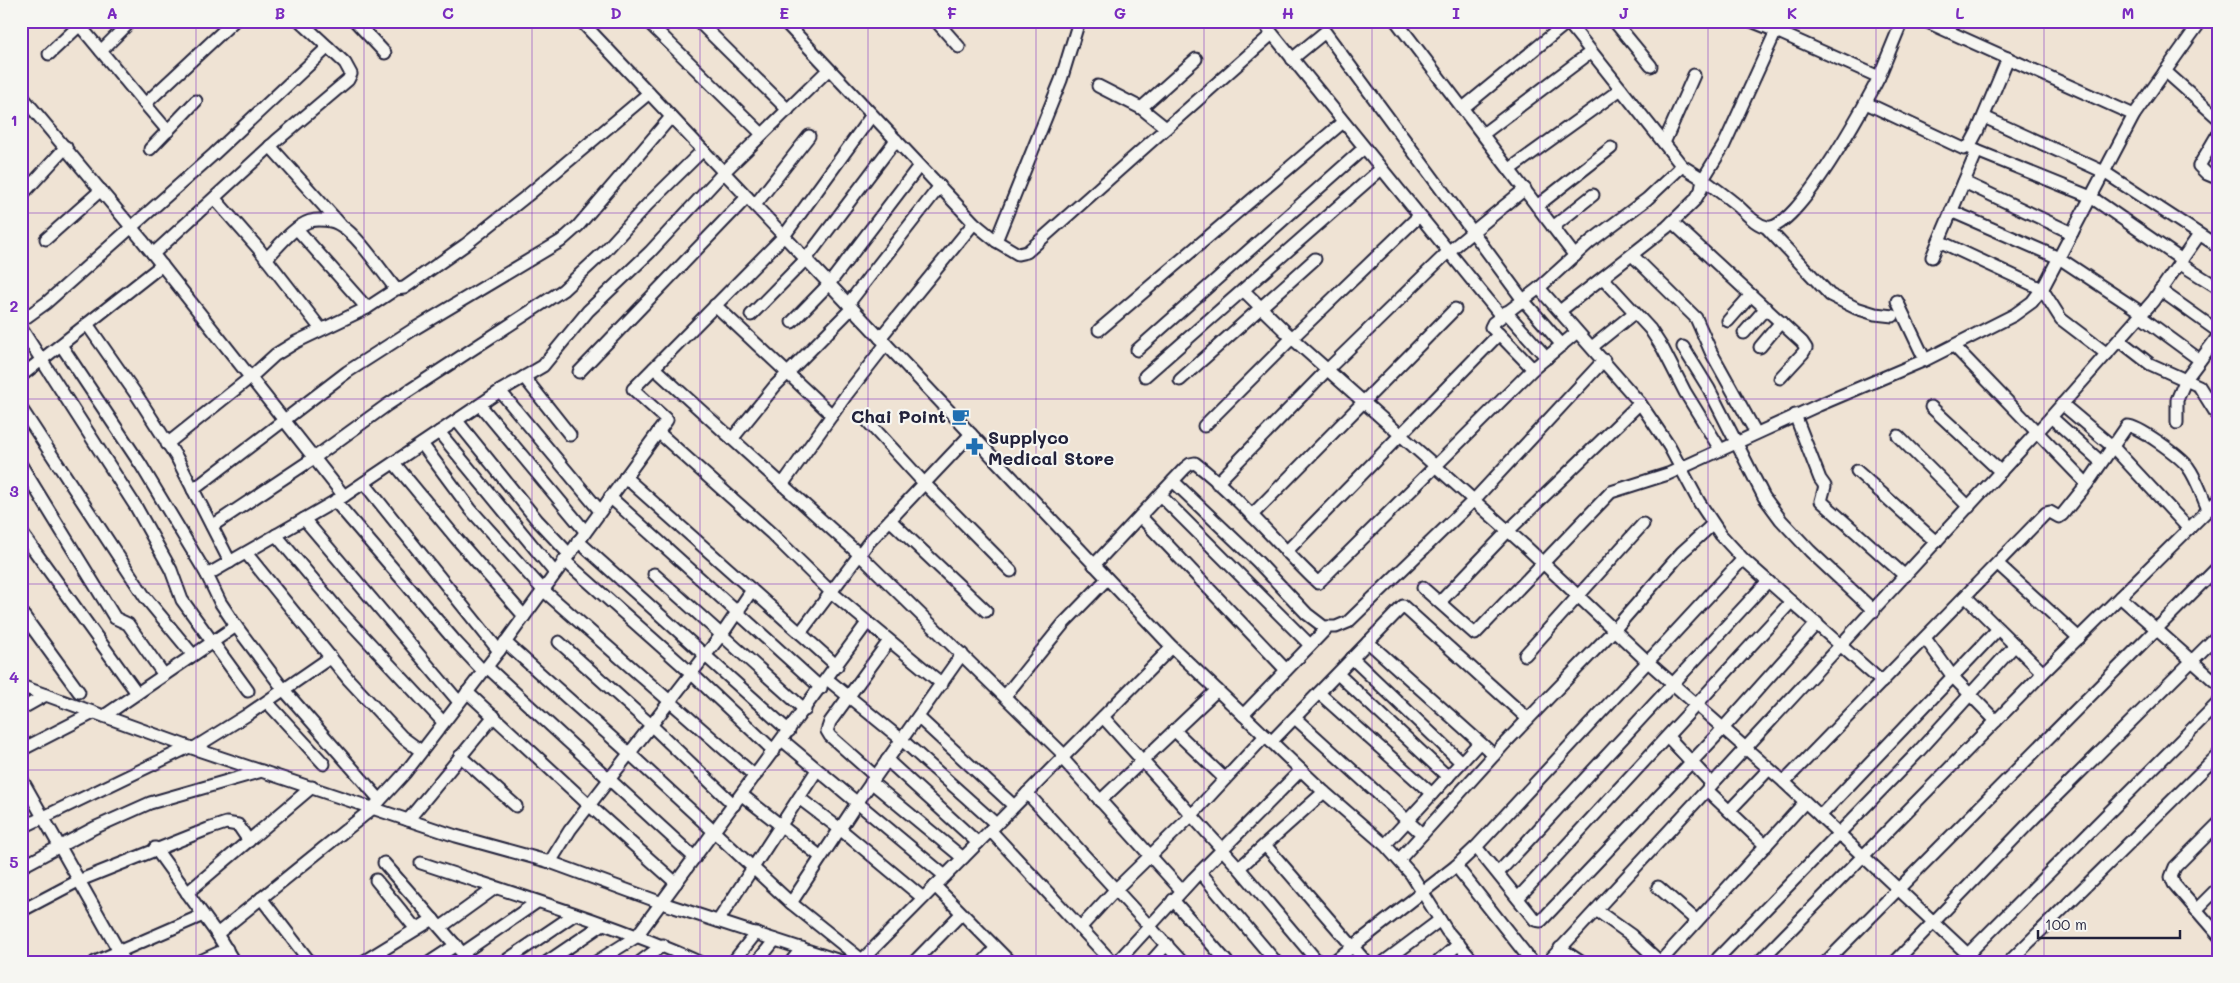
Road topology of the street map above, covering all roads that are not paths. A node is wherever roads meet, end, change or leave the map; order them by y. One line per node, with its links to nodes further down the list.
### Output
1 (131, 21): 24 (street)
2 (234, 21): 42 (street)
3 (300, 21): 22 (street)
4 (355, 21): 25 (street)
5 (581, 21): 38 (street)
6 (647, 21): 55 (street)
7 (698, 21): 45 (street)
8 (784, 21): 32 (street)
9 (936, 21): 23 (street)
10 (1079, 21): 99 (street)
11 (1262, 21): 21 (street)
12 (1396, 21): 44 (street)
13 (1614, 21): 31 (street)
14 (1751, 21): 20 (street)
15 (1902, 21): 35 (street)
16 (1925, 21): 28 (street)
17 (1567, 22): 26 (street); 44 (street)
18 (2197, 22): 33 (street)
19 (80, 23): 24 (street); 27 (street)
20 (1779, 26): 35 (street); 73 (street)
21 (1272, 34): 30 (street); 52 (street)
22 (328, 47): 60 (street); 91 (street)
23 (959, 47)
24 (101, 51): 42 (street)
25 (385, 52)
26 (1591, 52): 37 (street); 56 (street)
27 (49, 54)
28 (2008, 58): 47 (street); 48 (street)
29 (1196, 59): 43 (street)
30 (1292, 59): 51 (street); 94 (street)
31 (1651, 66)
32 (828, 70): 45 (street); 46 (street)
33 (2165, 71): 47 (street); 50 (street)
34 (1694, 75): 59 (street)
35 (1879, 76): 41 (street)
36 (1098, 86): 43 (street)
37 (1621, 89): 59 (street); 70 (street)
38 (649, 92): 49 (street); 117 (street)
39 (21, 95): 61 (street)
40 (196, 101): 53 (street)
41 (1866, 103): 65 (street); 92 (street)
42 (145, 104): 53 (street)
43 (1141, 108): 52 (street)
44 (1463, 108): 56 (street)
45 (788, 110): 55 (street)
46 (872, 115): 58 (street); 97 (street)
47 (2134, 115): 72 (street)
48 (1984, 116): 65 (street); 72 (street)
49 (671, 117): 66 (street); 187 (street)
50 (2219, 119)
51 (1343, 122): 63 (street); 143 (street)
52 (1166, 128): 99 (street)
53 (168, 131): 62 (street)
54 (2219, 132): 74 (street)
55 (762, 134): 71 (street)
56 (1484, 134): 70 (street)
57 (809, 136): 83 (street)
58 (896, 140): 67 (street); 109 (street)
59 (1664, 143): 68 (street)
60 (270, 146): 82 (street); 89 (street)
61 (66, 147): 78 (street); 80 (street)
62 (150, 148)
63 (1364, 148): 69 (street); 157 (street)
64 (1611, 148): 84 (street)
65 (1972, 149): 75 (street); 81 (street)
66 (703, 150): 71 (street); 206 (street)
67 (919, 166): 76 (street); 114 (street)
68 (1682, 166): 73 (street); 105 (street)
69 (1381, 169): 86 (street); 119 (street)
70 (1510, 169): 77 (street)
71 (724, 172): 83 (street); 172 (street)
72 (2104, 172): 81 (street); 96 (street)
73 (1703, 179): 87 (street); 92 (street)
74 (2219, 179)
75 (1964, 182): 85 (street); 95 (street)
76 (940, 186): 88 (street); 125 (street)
77 (1525, 189): 84 (street); 94 (street)
78 (102, 190): 91 (street); 98 (street)
79 (1594, 195): 90 (street)
80 (21, 196)
81 (2091, 197): 95 (street); 111 (street)
82 (215, 199): 103 (street); 108 (street)
83 (751, 201): 97 (street); 167 (street)
84 (1537, 206): 90 (street)
85 (1951, 211): 100 (street); 107 (street)
86 (1419, 216): 102 (street); 148 (street)
87 (1672, 222): 104 (street); 121 (street)
88 (974, 223): 99 (street); 150 (street)
89 (340, 224): 93 (street); 117 (street)
90 (1553, 227): 105 (street)
91 (132, 228): 103 (street); 136 (street)
92 (1767, 228): 135 (street)
93 (297, 229): 108 (street); 126 (street)
94 (1473, 232): 102 (street); 122 (street)
95 (2072, 233): 107 (street)
96 (2199, 235): 101 (street); 111 (street)
97 (784, 236): 109 (street); 124 (street)
98 (46, 239)
99 (996, 241)
100 (1939, 241): 106 (street); 118 (street)
101 (2219, 246)
102 (1448, 252): 132 (street); 166 (street)
103 (154, 254): 112 (street)
104 (1632, 255): 113 (street); 195 (street)
105 (1575, 256): 115 (street)
106 (1932, 258)
107 (2060, 258): 118 (street); 133 (street)
108 (266, 259): 142 (street)
109 (806, 259): 114 (street); 134 (street)
110 (1315, 259): 128 (street)
111 (2180, 262): 116 (street); 120 (street)
112 (162, 265): 140 (street); 171 (street)
113 (1603, 278): 130 (street); 131 (street)
114 (829, 284): 125 (street); 138 (street)
115 (1539, 288): 122 (street); 130 (street)
116 (2219, 288)
117 (396, 289): 126 (street)
118 (2042, 289): 153 (street); 158 (street)
119 (1243, 290): 128 (street); 170 (street)
120 (2160, 290): 133 (street); 147 (street)
121 (1751, 295): 127 (street); 137 (street)
122 (1523, 300): 132 (street); 152 (street)
123 (1897, 301): 162 (street)
124 (715, 306): 164 (street); 168 (street)
125 (850, 306): 150 (street); 168 (street)
126 (367, 308): 142 (street)
127 (1766, 308): 139 (street); 145 (street)
128 (1260, 309): 148 (street); 175 (street)
129 (1455, 309): 177 (street)
130 (1560, 311): 144 (street)
131 (1634, 313): 156 (street); 205 (street)
132 (1503, 314): 146 (street); 159 (street)
133 (2141, 314): 149 (street); 163 (street)
134 (751, 315)
135 (1893, 316)
136 (21, 321)
137 (1728, 321)
138 (792, 322)
139 (1781, 322): 155 (street); 173 (street)
140 (87, 324): 151 (street); 202 (street)
141 (21, 328): 160 (street)
142 (321, 330): 171 (street)
143 (1099, 330)
144 (1578, 332): 152 (street); 156 (street)
145 (1744, 333)
146 (1499, 334): 165 (street); 198 (street)
147 (2219, 334): 163 (street)
148 (1292, 338): 166 (street); 191 (street)
149 (2119, 340): 158 (street); 174 (street)
150 (883, 341): 183 (street); 196 (street)
151 (61, 345): 160 (street); 257 (street)
152 (1562, 345): 159 (street)
153 (1954, 346): 162 (street); 194 (street)
154 (1683, 347): 201 (street)
155 (1760, 347)
156 (1592, 348): 161 (street)
157 (1136, 350)
158 (2107, 354): 179 (street)
159 (1547, 358): 165 (street)
160 (41, 360): 169 (street); 287 (street)
161 (1604, 360): 178 (street); 226 (street)
162 (1925, 360): 184 (street)
163 (2200, 360): 174 (street)
164 (654, 368): 193 (street); 200 (street)
165 (1533, 369): 210 (street)
166 (1327, 370): 177 (street); 218 (street)
167 (579, 372)
168 (788, 372): 183 (street); 200 (street)
169 (21, 376)
170 (1145, 376)
171 (251, 377): 187 (street); 202 (street)
172 (524, 377): 176 (street); 197 (street)
173 (1780, 378)
174 (2186, 379): 186 (street); 190 (street)
175 (1180, 380)
176 (500, 391): 180 (street); 229 (street)
177 (1364, 403): 198 (street); 230 (street)
178 (1640, 403): 211 (street); 238 (street)
179 (2062, 404): 185 (street); 204 (street)
180 (480, 405): 188 (street); 241 (street)
181 (1931, 407): 213 (street)
182 (21, 408): 297 (street)
183 (832, 415): 220 (street)
184 (1795, 415): 195 (street); 258 (street)
185 (2051, 417): 194 (street); 207 (street)
186 (2219, 418)
187 (285, 421): 206 (street); 221 (street)
188 (456, 421): 192 (street); 247 (street)
189 (869, 423): 217 (street)
190 (2177, 423)
191 (1204, 426)
192 (439, 432): 203 (street); 255 (street)
193 (658, 432): 214 (street); 264 (street)
194 (2036, 432): 213 (street); 219 (street)
195 (1756, 433): 201 (street)
196 (971, 434): 217 (street); 252 (street)
197 (570, 435)
198 (1401, 436): 210 (street); 244 (street)
199 (1898, 436): 227 (street)
200 (732, 439): 220 (street)
201 (1736, 442): 205 (street); 272 (street)
202 (167, 444): 221 (street)
203 (422, 444): 208 (street); 262 (street)
204 (2112, 447): 207 (street); 228 (street); 237 (street)
205 (1720, 449): 211 (street)
206 (314, 458): 224 (street); 236 (street)
207 (2101, 462): 219 (street)
208 (394, 463): 216 (street); 274 (street)
209 (21, 465): 309 (street)
210 (1436, 467): 226 (street); 244 (street)
211 (1680, 468): 235 (street); 250 (street)
212 (1857, 471): 242 (street)
213 (2001, 472): 227 (street)
214 (625, 477): 223 (street); 263 (street)
215 (1174, 481): 218 (street); 222 (street); 278 (street)
216 (364, 483): 224 (street); 294 (street)
217 (924, 483): 233 (street); 254 (street)
218 (1217, 483): 230 (street)
219 (2087, 484): 251 (street)
220 (782, 485): 246 (street)
221 (194, 490): 236 (street)
222 (1160, 495): 231 (street); 291 (street)
223 (610, 497): 229 (street); 270 (street)
224 (340, 499): 232 (street); 305 (street)
225 (2219, 499): 228 (street)
226 (1474, 500): 238 (street); 278 (street)
227 (1969, 507): 242 (street)
228 (2208, 509): 237 (street)
229 (600, 511): 241 (street)
230 (1252, 515): 244 (street)
231 (1140, 516): 252 (street); 306 (street)
232 (304, 519): 240 (street); 331 (street)
233 (890, 520): 246 (street); 271 (street)
234 (1643, 524): 265 (street)
235 (1714, 524): 248 (street); 281 (street)
236 (212, 526): 249 (street)
237 (2189, 528): 267 (street)
238 (1508, 531): 250 (street); 268 (street)
239 (21, 532): 243 (street)
240 (276, 536): 245 (street); 345 (street)
241 (582, 536): 247 (street); 298 (street)
242 (1936, 542): 258 (street)
243 (26, 547): 323 (street)
244 (1286, 552)
245 (246, 553): 249 (street); 300 (street)
246 (860, 555): 264 (street); 296 (street)
247 (566, 557): 255 (street); 307 (street)
248 (1743, 559): 260 (street); 303 (street)
249 (230, 562): 257 (street)
250 (1544, 564): 265 (street); 268 (street)
251 (1998, 564): 266 (street); 286 (street)
252 (1094, 565): 259 (street)
253 (2219, 566): 279 (street)
254 (1011, 571)
255 (555, 573): 262 (street)
256 (654, 574): 284 (street)
257 (207, 575): 277 (street)
258 (1905, 576): 272 (street)
259 (1107, 579): 295 (street); 328 (street)
260 (1768, 581): 269 (street); 315 (street)
261 (1423, 588): 268 (street)
262 (543, 590): 274 (street); 329 (street)
263 (752, 590): 270 (street); 282 (street)
264 (831, 592): 275 (street); 282 (street)
265 (1578, 596): 281 (street); 299 (street)
266 (1966, 597): 280 (street); 285 (street)
267 (2120, 597): 279 (street); 286 (street)
268 (1440, 602)
269 (1791, 602): 276 (street); 333 (street)
270 (738, 611): 284 (street); 313 (street)
271 (986, 611)
272 (1874, 611): 292 (street)
273 (21, 612): 321 (street)
274 (524, 616): 294 (street)
275 (867, 623): 288 (street); 304 (street)
276 (1817, 623): 292 (street); 347 (street)
277 (236, 626): 287 (street); 318 (street)
278 (1328, 627): 291 (street)
279 (2156, 628): 302 (street); 441 (street)
280 (1998, 629): 293 (street); 311 (street)
281 (1614, 630): 303 (street); 343 (street)
282 (800, 633): 304 (street)
283 (2219, 634): 302 (street)
284 (721, 635): 298 (street); 335 (street)
285 (1925, 638): 311 (street); 312 (street)
286 (2079, 638): 308 (street)
287 (212, 641): 297 (street); 320 (street)
288 (889, 641): 314 (street); 327 (street)
289 (559, 642): 346 (street)
290 (1368, 642): 301 (street); 343 (street); 353 (street)
291 (1310, 645): 306 (street)
292 (1842, 645): 312 (street); 355 (street)
293 (2015, 646): 308 (street); 325 (street)
294 (502, 647): 305 (street); 359 (street)
295 (1172, 647): 319 (street); 340 (street)
296 (962, 654): 314 (street); 328 (street)
297 (193, 655): 309 (street)
298 (705, 655): 307 (street); 349 (street)
299 (1525, 655)
300 (331, 657): 318 (street); 357 (street)
301 (1352, 658): 310 (street); 367 (street)
302 (2191, 661): 316 (street); 462 (street)
303 (1648, 662): 315 (street); 415 (street)
304 (837, 666): 313 (street)
305 (485, 669): 322 (street); 376 (street)
306 (1286, 670): 337 (street)
307 (691, 673): 329 (street); 358 (street)
308 (2043, 673): 344 (street)
309 (164, 674): 323 (street)
310 (1338, 674): 324 (street); 374 (street)
311 (1953, 677): 325 (street); 397 (street)
312 (1882, 682): 379 (street)
313 (824, 683): 327 (street); 335 (street)
314 (942, 684): 341 (street)
315 (1674, 684): 333 (street); 432 (street)
316 (2219, 685)
317 (21, 686): 326 (street)
318 (284, 690): 330 (street); 390 (street)
319 (1217, 690): 337 (street); 348 (street)
320 (248, 691)
321 (79, 692)
322 (467, 692): 331 (street); 339 (street)
323 (138, 693): 338 (street)
324 (1319, 693): 342 (street); 384 (street)
325 (1971, 694): 344 (street); 408 (street)
326 (46, 695): 334 (street); 336 (street)
327 (849, 696): 352 (street); 377 (street)
328 (1005, 696): 363 (street)
329 (670, 700): 346 (street); 373 (street)
330 (267, 702): 354 (street); 368 (street)
331 (459, 702): 345 (street)
332 (2219, 702): 485 (street)
333 (1697, 705): 347 (street); 350 (street)
334 (21, 709)
335 (805, 710): 349 (street)
336 (93, 713): 338 (street); 356 (street)
337 (1243, 715): 351 (street)
338 (104, 716): 354 (street)
339 (494, 716): 362 (street); 391 (street)
340 (1103, 716): 363 (street); 365 (street)
341 (918, 717): 352 (street); 394 (street)
342 (1295, 718): 351 (street); 400 (street)
343 (1528, 719): 361 (street)
344 (1996, 721): 419 (street)
345 (443, 722): 357 (street)
346 (650, 725): 359 (street); 392 (street)
347 (1723, 728): 355 (street); 366 (street)
348 (1174, 730): 365 (street); 378 (street)
349 (786, 736): 358 (street); 370 (street)
350 (1668, 736): 366 (street); 448 (street)
351 (1268, 739): 371 (street); 378 (street)
352 (902, 740): 364 (street); 403 (street)
353 (1479, 742): 361 (street); 367 (street)
354 (192, 747): 372 (street); 398 (street)
355 (1745, 748): 369 (street); 380 (street)
356 (21, 750)
357 (421, 751): 390 (street)
358 (774, 751): 373 (street)
359 (629, 753): 376 (street); 406 (street)
360 (2219, 754): 524 (street)
361 (1494, 755): 407 (street)
362 (460, 756): 393 (street); 399 (street)
363 (1063, 757): 383 (street); 387 (street)
364 (887, 760): 377 (street); 410 (street)
365 (1142, 761): 387 (street); 396 (street)
366 (1692, 761): 380 (street); 448 (street)
367 (1461, 762): 374 (street)
368 (324, 764)
369 (1769, 769): 379 (street); 395 (street)
370 (817, 770): 386 (street); 389 (street)
371 (1302, 770): 382 (street); 417 (street)
372 (262, 771): 381 (street); 413 (street)
373 (755, 776): 385 (street)
374 (1448, 777): 384 (street)
375 (21, 778): 398 (street)
376 (609, 779): 391 (street); 421 (street)
377 (873, 779): 389 (street); 422 (street)
378 (1225, 779): 396 (street)
379 (1784, 782): 388 (street)
380 (1709, 787): 395 (street); 453 (street)
381 (312, 788): 390 (street); 409 (street)
382 (1324, 792): 411 (street); 412 (street)
383 (1026, 794): 394 (street); 442 (street)
384 (1432, 794): 400 (street)
385 (742, 795): 392 (street); 402 (street)
386 (798, 798): 402 (street); 405 (street)
387 (1100, 801): 418 (street)
388 (1805, 802): 397 (street); 414 (street)
389 (857, 803): 405 (street); 433 (street)
390 (377, 804): 399 (street); 446 (street)
391 (589, 805): 424 (street); 436 (street)
392 (734, 805): 406 (street)
393 (516, 806)
394 (1014, 806): 403 (street)
395 (1729, 811): 414 (street)
396 (1191, 816): 417 (street); 418 (street)
397 (1820, 816): 408 (street)
398 (42, 817): 404 (street); 413 (street)
399 (408, 820): 424 (street)
400 (1408, 821): 407 (street); 412 (street)
401 (2219, 823): 454 (street)
402 (781, 825): 420 (street); 429 (street)
403 (993, 827): 410 (street); 466 (street)
404 (21, 828)
405 (840, 829): 420 (street); 447 (street)
406 (714, 832): 421 (street); 429 (street)
407 (1422, 834): 423 (street)
408 (1839, 834): 419 (street); 484 (street)
409 (249, 841): 416 (street); 445 (street)
410 (978, 842): 422 (street)
411 (1265, 845): 430 (street); 476 (street)
412 (1385, 845): 423 (street)
413 (60, 846): 428 (street); 435 (street)
414 (1766, 846): 461 (street)
415 (1476, 847): 427 (street); 432 (street)
416 (155, 848): 435 (street); 445 (street)
417 (1222, 850): 430 (street); 431 (street)
418 (1150, 855): 442 (street); 443 (street)
419 (1863, 856): 441 (street); 521 (street)
420 (821, 857): 452 (street)
421 (695, 858): 436 (street)
422 (963, 858): 433 (street)
423 (1399, 860): 444 (street)
424 (550, 862): 451 (street)
425 (384, 863): 463 (street)
426 (421, 863): 440 (street)
427 (1456, 866): 444 (street); 518 (street)
428 (21, 867)
429 (752, 868): 452 (street); 460 (street)
430 (1239, 868): 512 (street)
431 (1200, 872): 443 (street); 511 (street)
432 (1498, 874): 448 (street)
433 (945, 876): 437 (street)
434 (376, 880): 467 (street)
435 (78, 881): 455 (street); 481 (street)
436 (676, 883): 451 (street)
437 (935, 886): 447 (street); 457 (street)
438 (1658, 887): 461 (street)
439 (2219, 887): 454 (street)
440 (495, 888): 450 (street); 463 (street)
441 (1898, 889): 462 (street); 522 (street)
442 (1114, 890): 465 (street); 466 (street)
443 (1182, 891): 449 (street)
444 (1423, 892): 459 (street); 476 (street)
445 (188, 893): 458 (street)
446 (261, 898): 469 (street); 494 (street)
447 (923, 898): 488 (street)
448 (1518, 898)
449 (1173, 900): 465 (street); 510 (street)
450 (537, 902): 456 (street); 482 (street)
451 (662, 903): 460 (street); 471 (street)
452 (791, 903): 488 (street)
453 (1596, 910): 478 (street); 520 (street)
454 (2196, 910): 470 (street)
455 (21, 911)
456 (575, 914): 464 (street); 497 (street)
457 (961, 914): 480 (street); 505 (street)
458 (203, 915): 469 (street); 481 (street)
459 (1440, 920): 474 (street); 515 (street)
460 (718, 921): 468 (street)
461 (1697, 922): 520 (street)
462 (1933, 922): 485 (street); 523 (street)
463 (437, 923): 467 (street); 482 (street)
464 (603, 924): 471 (street); 498 (street)
465 (1150, 926): 473 (street); 486 (street)
466 (1080, 928): 486 (street)
467 (416, 929): 495 (street)
468 (756, 933): 472 (street); 502 (street)
469 (217, 934): 479 (street)
470 (2219, 936)
471 (636, 937): 475 (street); 499 (street)
472 (776, 940): 477 (street); 503 (street)
473 (1167, 944): 508 (street); 509 (street)
474 (1459, 944): 516 (street); 517 (street)
475 (663, 946): 483 (street); 500 (street)
476 (1354, 946): 513 (street); 514 (street)
477 (802, 948): 487 (street); 504 (street)
478 (1560, 948): 489 (street); 519 (street)
479 (227, 949): 492 (street); 493 (street)
480 (996, 949): 506 (street); 507 (street)
481 (119, 950): 490 (street); 491 (street)
482 (463, 953): 496 (street)
483 (679, 958): 501 (street)
484 (1718, 958)
485 (1968, 959)
486 (1120, 960)
487 (837, 961)
488 (861, 961)
489 (1549, 961)
490 (95, 962)
491 (125, 962)
492 (198, 962)
493 (234, 962)
494 (310, 962)
495 (363, 962)
496 (430, 962)
497 (504, 962)
498 (548, 962)
499 (596, 962)
500 (640, 962)
501 (699, 962)
502 (733, 962)
503 (757, 962)
504 (791, 962)
505 (914, 962)
506 (983, 962)
507 (1010, 962)
508 (1151, 962)
509 (1182, 962)
510 (1227, 962)
511 (1276, 962)
512 (1318, 962)
513 (1333, 962)
514 (1366, 962)
515 (1384, 962)
516 (1438, 962)
517 (1474, 962)
518 (1532, 962)
519 (1581, 962)
520 (1660, 962)
521 (1759, 962)
522 (1826, 962)
523 (1895, 962)
524 (2010, 962)

